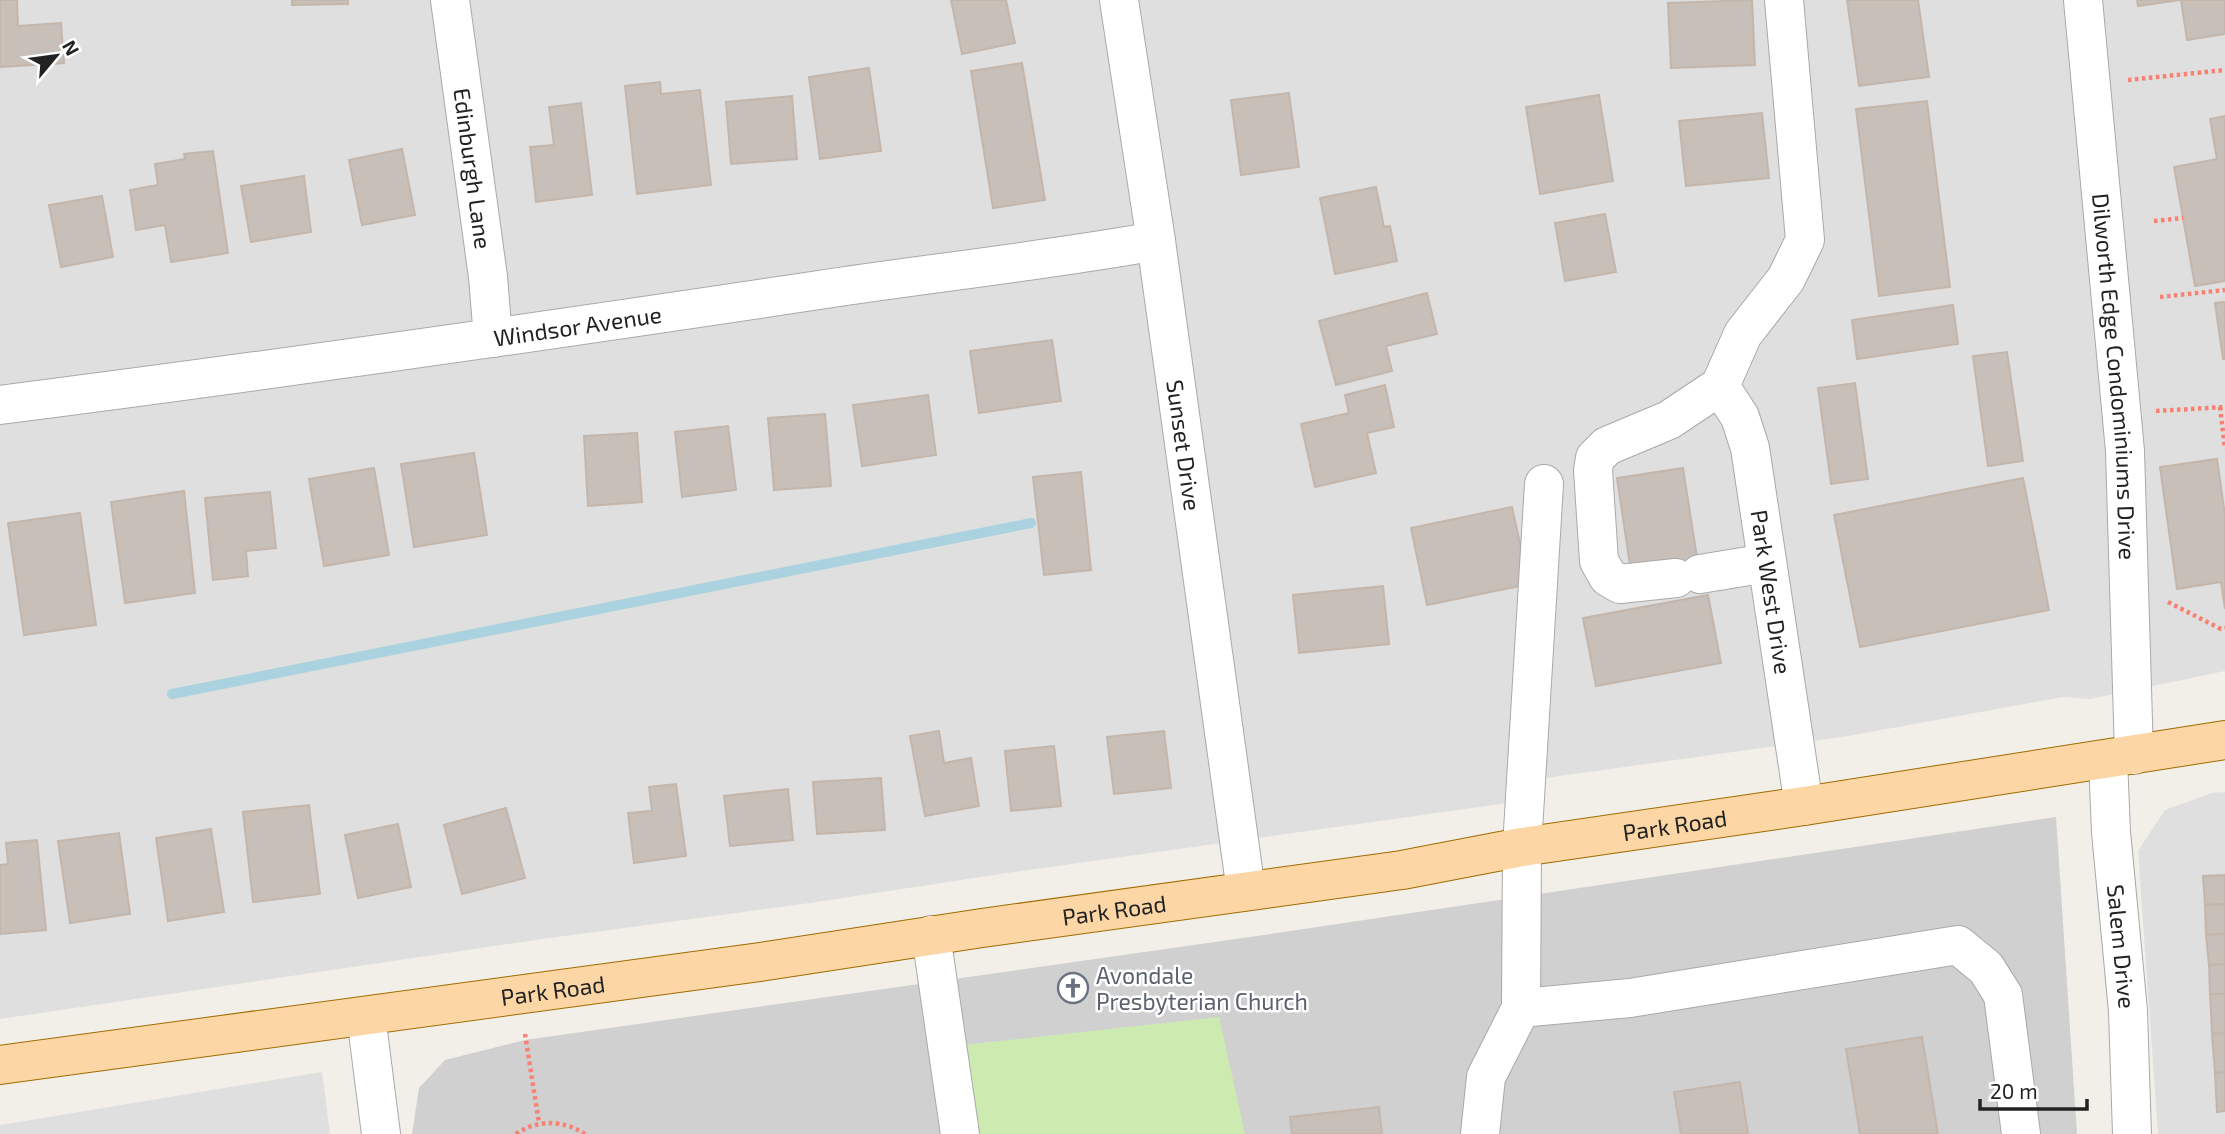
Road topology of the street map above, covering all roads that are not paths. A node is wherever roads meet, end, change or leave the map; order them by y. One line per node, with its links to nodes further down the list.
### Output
1 (450, 0): 6 (street, Edinburgh Lane)
2 (1119, 0): 5 (street, Sunset Drive)
3 (1784, 0): 7 (street)
4 (2083, 0): 12 (street, Dilworth Edge Condominiums Drive)
5 (1156, 241): 6 (street, Windsor Avenue); 15 (street, Sunset Drive)
6 (493, 338): 8 (street, Windsor Avenue)
7 (1720, 386): 10 (street, Park West Drive); 10 (street)
8 (0, 405)
9 (1544, 484): 14 (street)
10 (1767, 563): 13 (street, Park West Drive)
11 (2225, 740): 12 (main road, Park Road)
12 (2121, 757): 13 (main road, Park Road); 24 (street, Salem Drive)
13 (1804, 806): 14 (main road, Park Road)
14 (1522, 847): 15 (main road, Park Road); 17 (street)
15 (1246, 891): 16 (main road, Park Road)
16 (931, 935): 18 (main road, Park Road); 21 (street)
17 (1521, 1008): 22 (street); 23 (street)
18 (366, 1016): 19 (main road, Park Road); 20 (street)
19 (0, 1065)
20 (380, 1134)
21 (960, 1134)
22 (1480, 1134)
23 (2021, 1134)
24 (2132, 1134)

